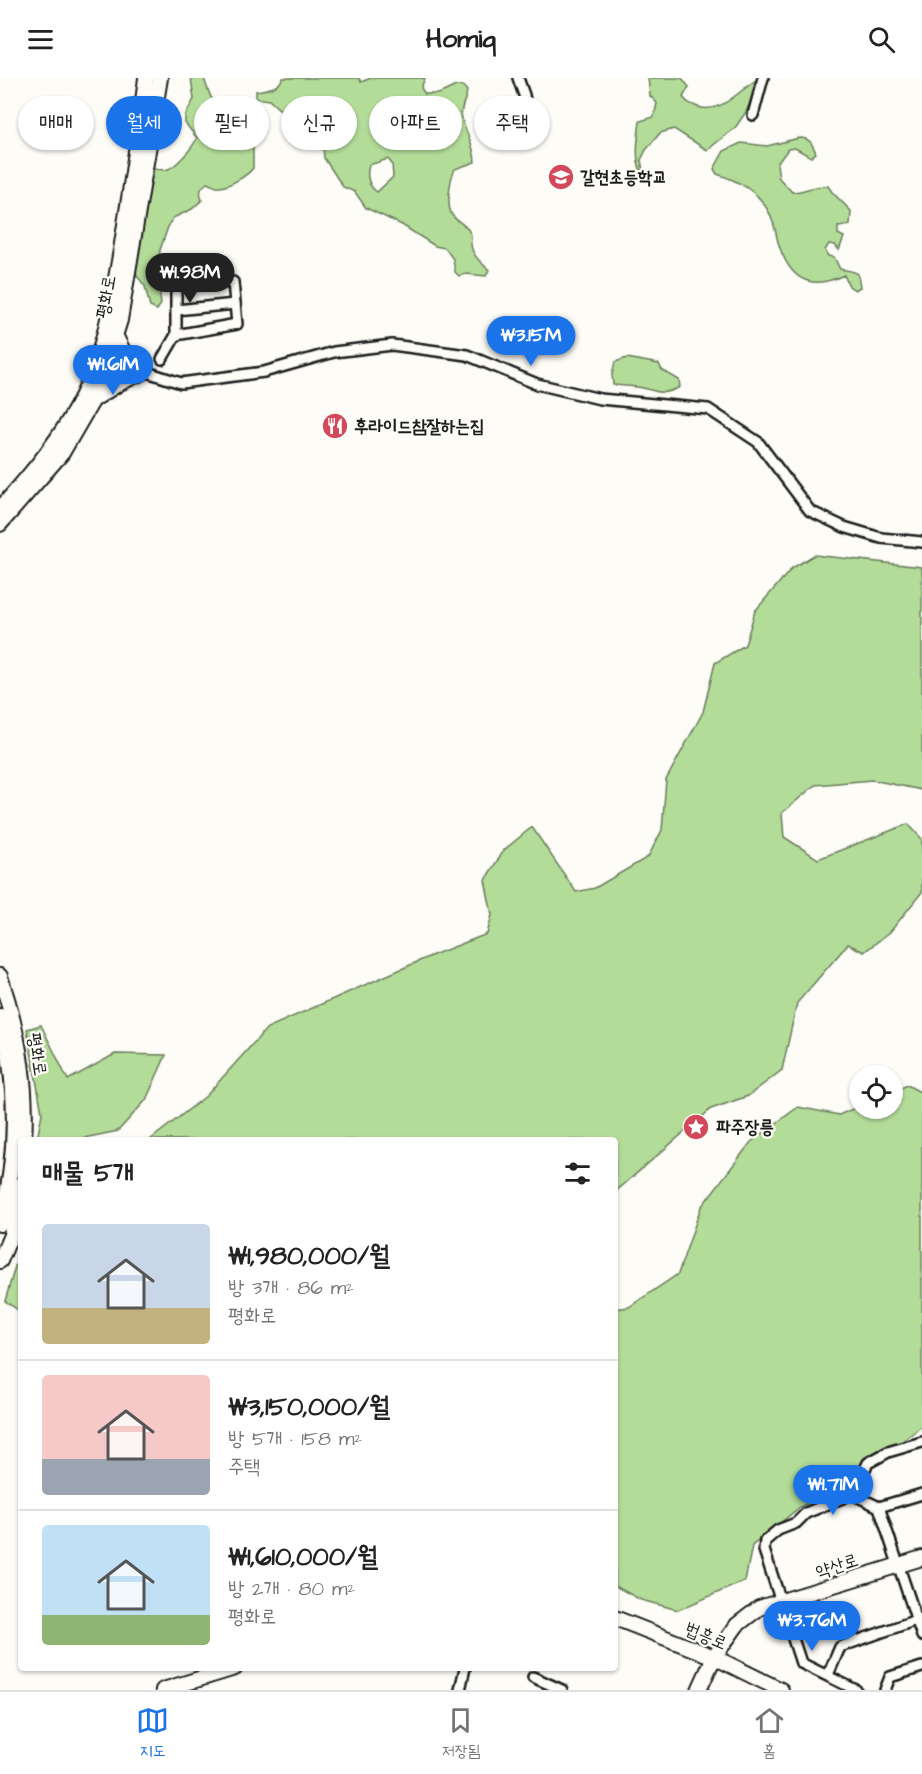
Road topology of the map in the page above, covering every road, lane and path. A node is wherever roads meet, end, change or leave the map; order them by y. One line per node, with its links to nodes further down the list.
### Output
1 (146, 78): 12 (main road, 평화로)
2 (160, 78): 10 (main road, 평화로)
3 (518, 78): 5 (street)
4 (763, 78): 6 (street)
5 (524, 96)
6 (753, 115)
7 (235, 304): 8 (street); 8 (street); 9 (street)
8 (176, 310): 9 (street)
9 (176, 335): 11 (street)
10 (116, 337): 12 (main road, 평화로); 13 (main road)
11 (162, 359)
12 (100, 367): 13 (street); 14 (main road, 평화로); 15 (main road, 평화로)
13 (143, 372): 14 (main road); 17 (street)
14 (94, 399): 16 (main road, 평화로)
15 (0, 509)
16 (0, 524)
17 (922, 542)
18 (0, 976): 20 (main road, 평화로)
19 (0, 1016): 22 (main road, 평화로)
20 (24, 1137)
21 (18, 1199): 23 (main road)
22 (0, 1224)
23 (0, 1261)
24 (922, 1442): 25 (street)
25 (852, 1494): 27 (street); 30 (street)
26 (922, 1494): 27 (street)
27 (879, 1507): 29 (street)
28 (922, 1558): 29 (main road, 약산로)
29 (897, 1566): 30 (main road, 약산로); 31 (street)
30 (780, 1603): 34 (main road, 약산로); 38 (street)
31 (920, 1618): 33 (street); 38 (street)
32 (618, 1619): 34 (main road, 법흥로)
33 (922, 1636)
34 (714, 1658): 43 (main road, 약산로); 44 (main road, 법흥로)
35 (922, 1667): 46 (street)
36 (225, 1671): 40 (main road)
37 (464, 1671): 41 (street)
38 (828, 1675): 45 (street)
39 (533, 1677): 42 (street)
40 (163, 1690)
41 (460, 1690)
42 (562, 1690)
43 (699, 1690)
44 (781, 1690)
45 (856, 1690)
46 (885, 1690)

